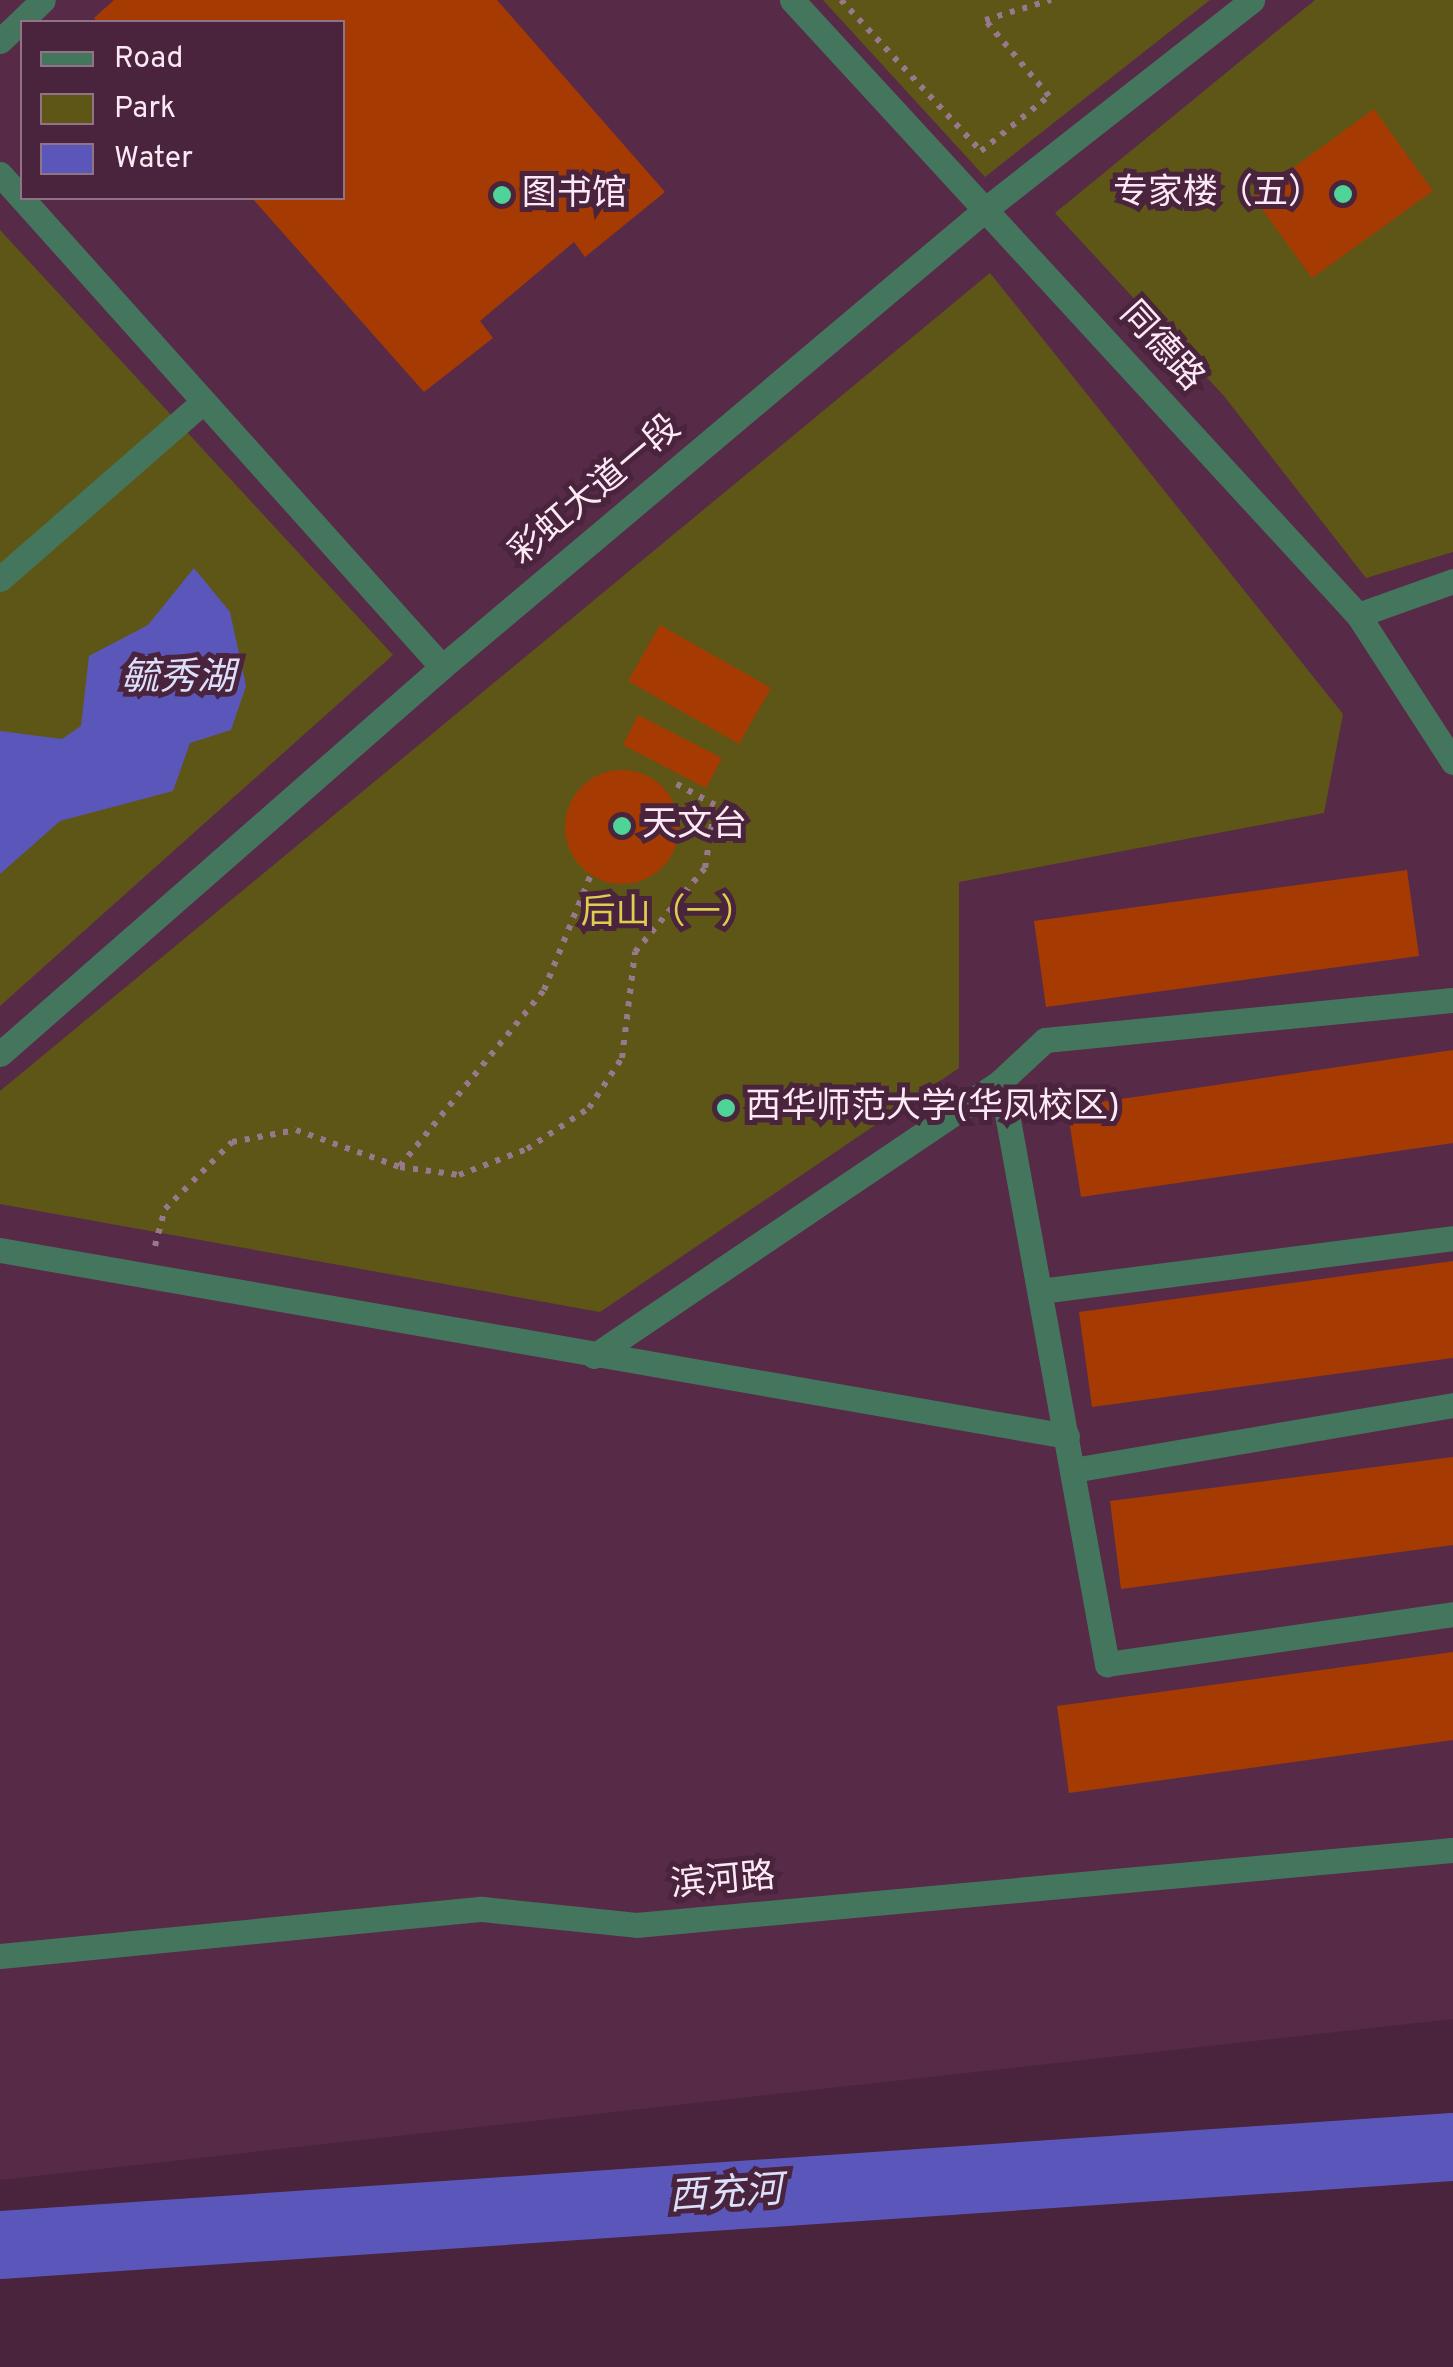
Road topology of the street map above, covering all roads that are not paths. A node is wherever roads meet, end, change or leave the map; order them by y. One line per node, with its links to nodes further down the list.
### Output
1 (43, 0): 4 (street)
2 (792, 0): 10 (street, 同德路)
3 (1252, 0): 10 (street, 彩虹大道一段)
4 (22, 20)
5 (20, 22): 6 (street)
6 (0, 41)
7 (0, 174): 8 (street)
8 (20, 196)
9 (23, 200): 11 (street)
10 (987, 208): 14 (street, 同德路); 15 (street, 彩虹大道一段)
11 (204, 402): 12 (street); 15 (street)
12 (0, 578)
13 (1453, 581): 14 (street)
14 (1358, 615): 16 (street, 同德路)
15 (442, 667): 18 (street, 彩虹大道一段)
16 (1453, 762)
17 (1453, 1000): 19 (street)
18 (0, 1054)
19 (1001, 1081): 22 (street); 23 (street)
20 (1453, 1238): 22 (street)
21 (0, 1250): 23 (street)
22 (1040, 1291): 25 (street)
23 (594, 1356): 25 (street)
24 (1453, 1405): 26 (street)
25 (1067, 1436): 26 (street)
26 (1073, 1470): 27 (street)
27 (1453, 1614)
28 (1453, 1850): 29 (street, 滨河路)
29 (0, 1956)

